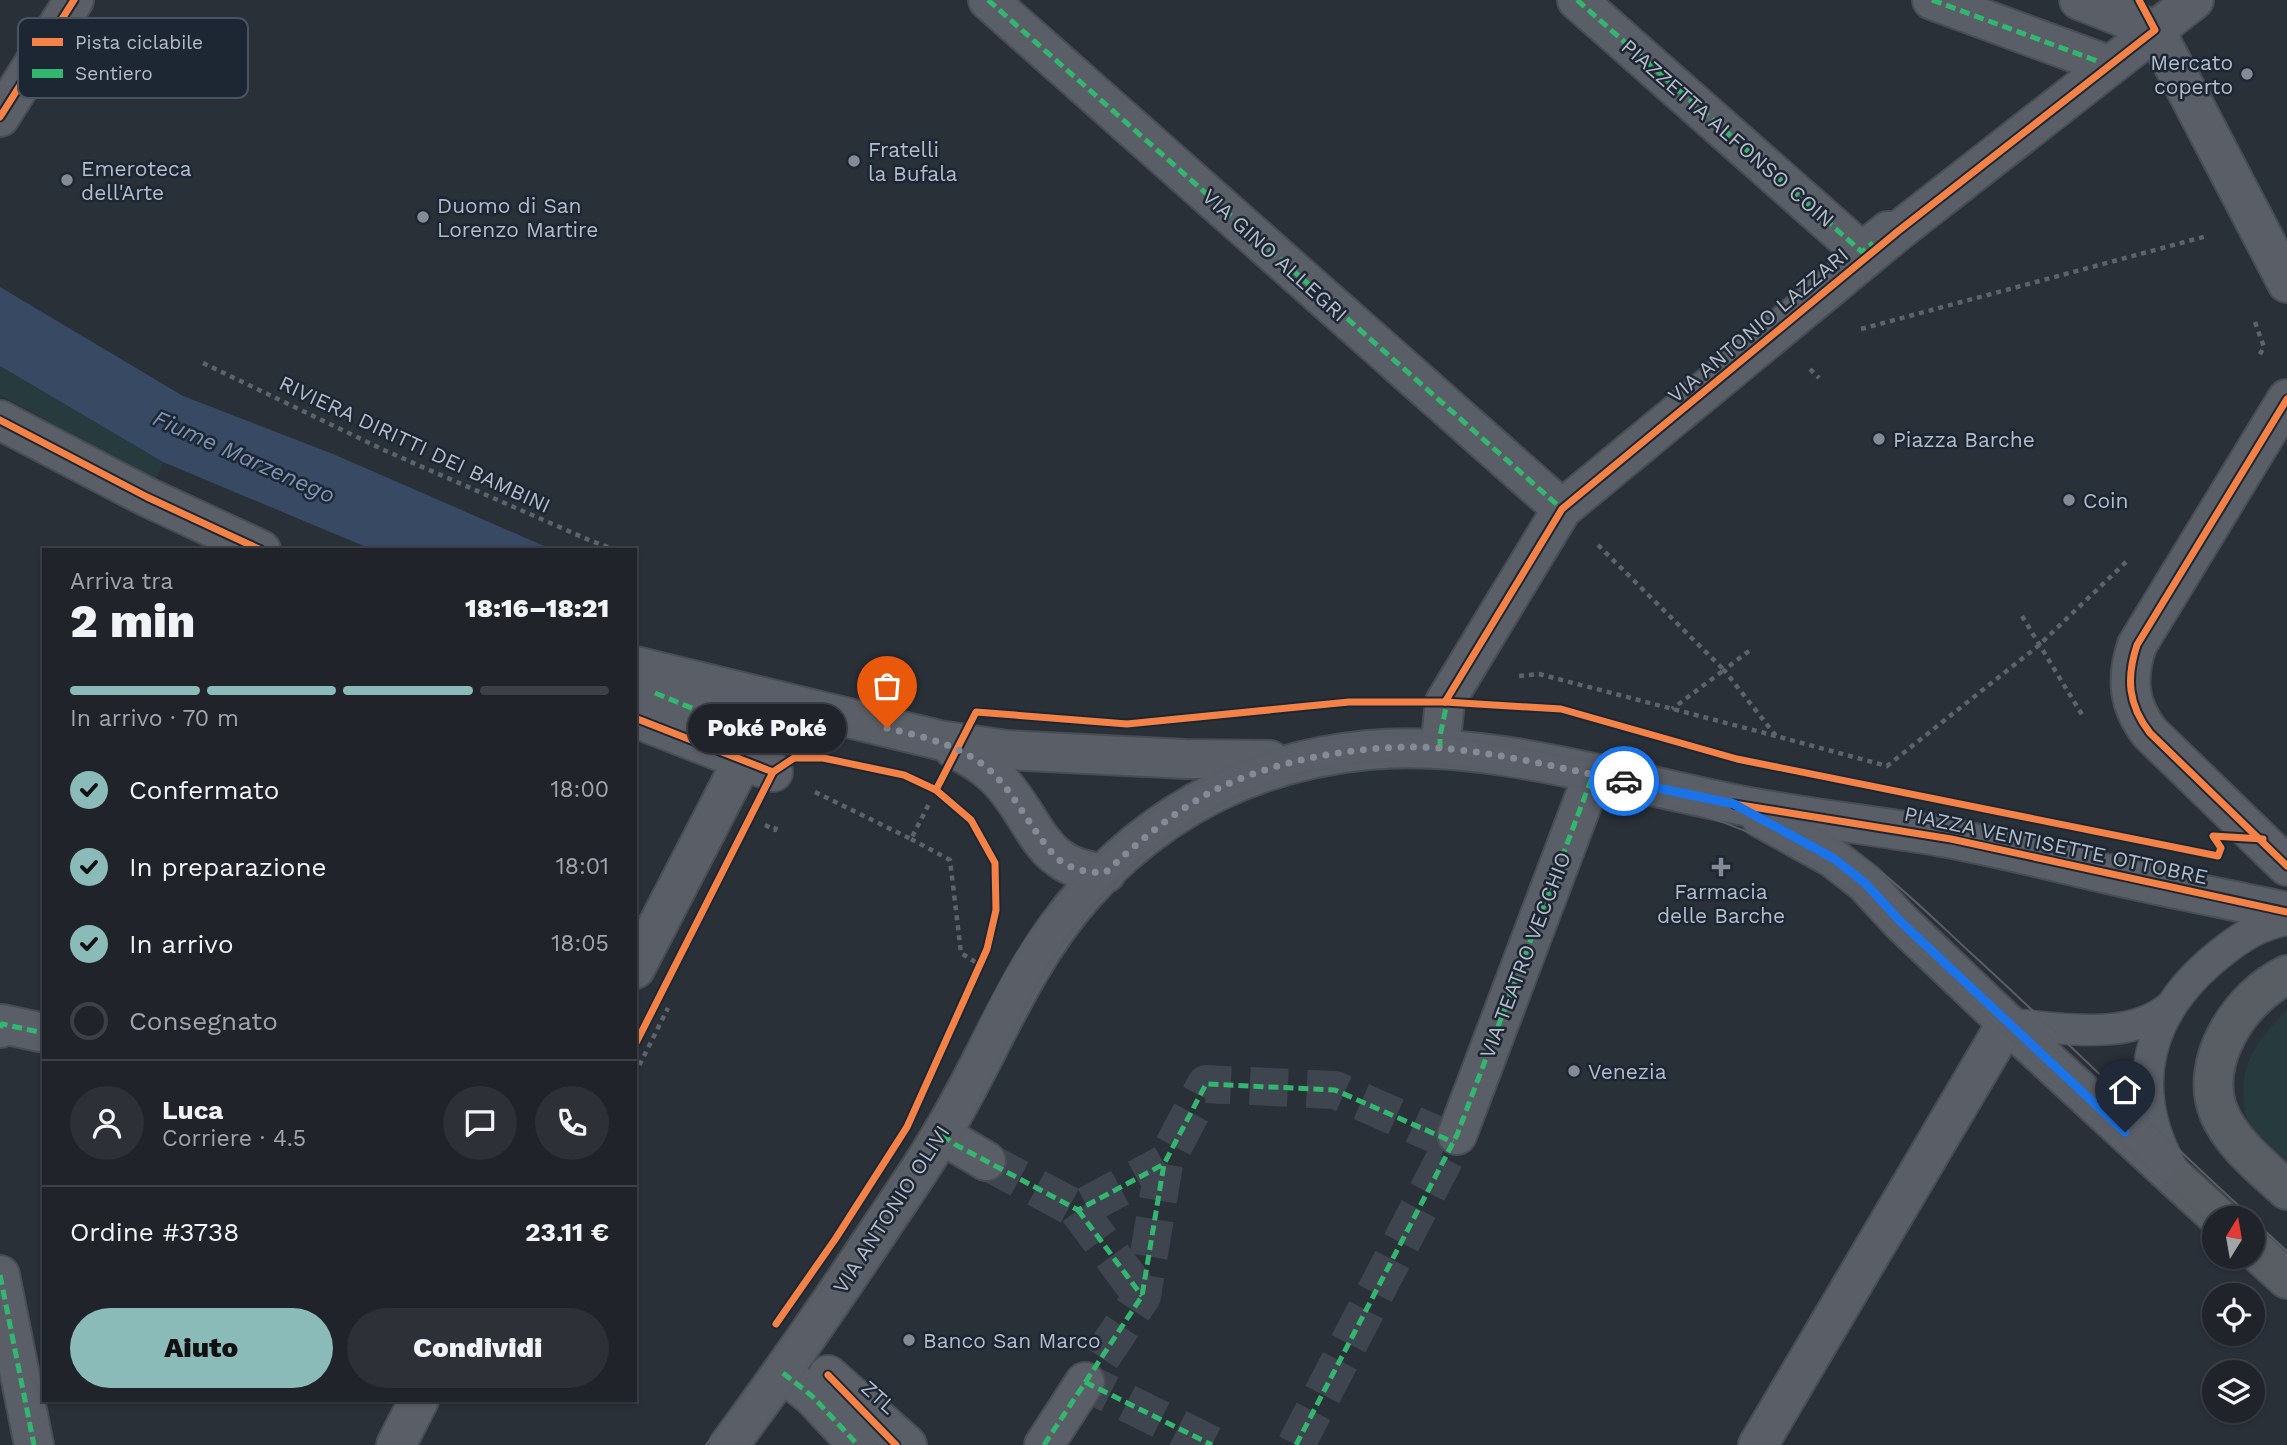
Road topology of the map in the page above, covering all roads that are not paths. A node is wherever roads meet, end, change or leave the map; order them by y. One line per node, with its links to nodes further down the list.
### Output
1 (74, 0): 7 (street)
2 (988, 0): 14 (street, VIA GINO ALLEGRI)
3 (1577, 0): 4 (street, PIAZZETTA ALFONSO COIN)
4 (1933, 0)
5 (2079, 0): 8 (street)
6 (2194, 0): 8 (street, VIA ANTONIO LAZZARI)
7 (63, 18)
8 (2155, 30): 11 (street); 14 (street, VIA ANTONIO LAZZARI)
9 (18, 89): 10 (street)
10 (0, 117)
11 (2285, 280)
12 (2287, 399): 25 (street)
13 (0, 421): 15 (street)
14 (1562, 509): 20 (street, VIA ANTONIO LAZZARI)
15 (257, 548)
16 (642, 692): 17 (street); 18 (street); 22 (street)
17 (699, 710)
18 (836, 716): 19 (street); 22 (street)
19 (939, 740): 21 (street); 26 (street)
20 (1440, 749): 21 (street); 23 (street)
21 (1304, 761): 26 (street, VIA ANTONIO OLIVI)
22 (757, 766): 29 (street)
23 (1593, 775): 24 (street); 36 (street, VIA TEATRO VECCHIO)
24 (1734, 804): 27 (street, PIAZZA VENTISETTE OTTOBRE); 33 (street)
25 (2287, 866)
26 (1105, 873): 35 (street, VIA ANTONIO OLIVI)
27 (2287, 912)
28 (2287, 920): 31 (lane)
29 (637, 966)
30 (2287, 975): 40 (street)
31 (2174, 1003): 33 (lane); 39 (lane)
32 (0, 1028): 34 (street)
33 (2005, 1028): 38 (street); 39 (street); 57 (street)
34 (42, 1033)
35 (942, 1135): 37 (street); 46 (street, VIA ANTONIO OLIVI)
36 (1457, 1135)
37 (986, 1161)
38 (1903, 1185)
39 (2184, 1186): 41 (street)
40 (2287, 1190)
41 (2206, 1206)
42 (2265, 1260): 45 (street)
43 (1850, 1274): 56 (street)
44 (0, 1275): 50 (street)
45 (2287, 1279)
46 (783, 1373): 52 (street, VIA ANTONIO OLIVI); 53 (street)
47 (828, 1375): 54 (street, ZTL)
48 (1085, 1382): 55 (street)
49 (418, 1402): 51 (street)
50 (34, 1445)
51 (396, 1445)
52 (729, 1445)
53 (858, 1445)
54 (907, 1445)
55 (1044, 1445)
56 (1748, 1445)
57 (1759, 1445)

